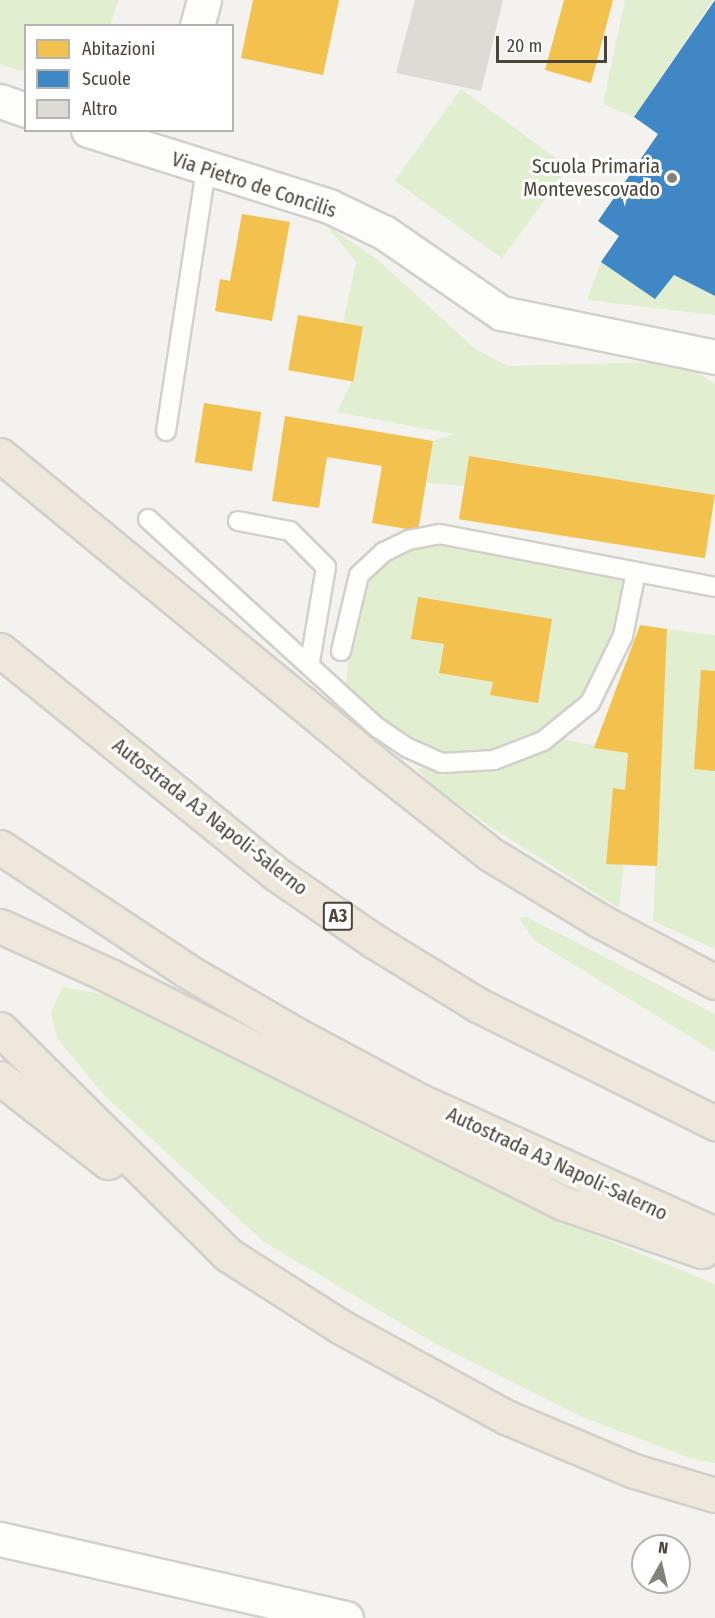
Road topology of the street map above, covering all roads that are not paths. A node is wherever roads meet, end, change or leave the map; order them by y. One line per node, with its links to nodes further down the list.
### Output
1 (204, 0): 2 (street)
2 (198, 24)
3 (0, 101): 4 (street)
4 (24, 109)
5 (100, 132): 6 (street, Via Pietro de Concilis)
6 (163, 143): 7 (street, Via Pietro de Concilis)
7 (206, 169): 8 (street, Via Pietro de Concilis); 9 (lane)
8 (715, 357)
9 (166, 431)
10 (0, 455): 20 (highway)
11 (148, 519): 17 (lane)
12 (238, 521): 17 (lane)
13 (636, 572): 14 (lane); 16 (lane); 17 (lane)
14 (715, 587)
15 (0, 650): 23 (highway, Autostrada A3 Napoli-Salerno / A3)
16 (341, 651)
17 (310, 662)
18 (0, 848): 24 (highway, Autostrada A3 Napoli-Salerno)
19 (0, 926): 26 (highway)
20 (715, 982)
21 (0, 1029): 25 (highway)
22 (0, 1078): 25 (highway)
23 (715, 1123)
24 (715, 1234)
25 (227, 1254): 27 (highway)
26 (715, 1255)
27 (715, 1495)
28 (0, 1539): 29 (street)
29 (346, 1618)

